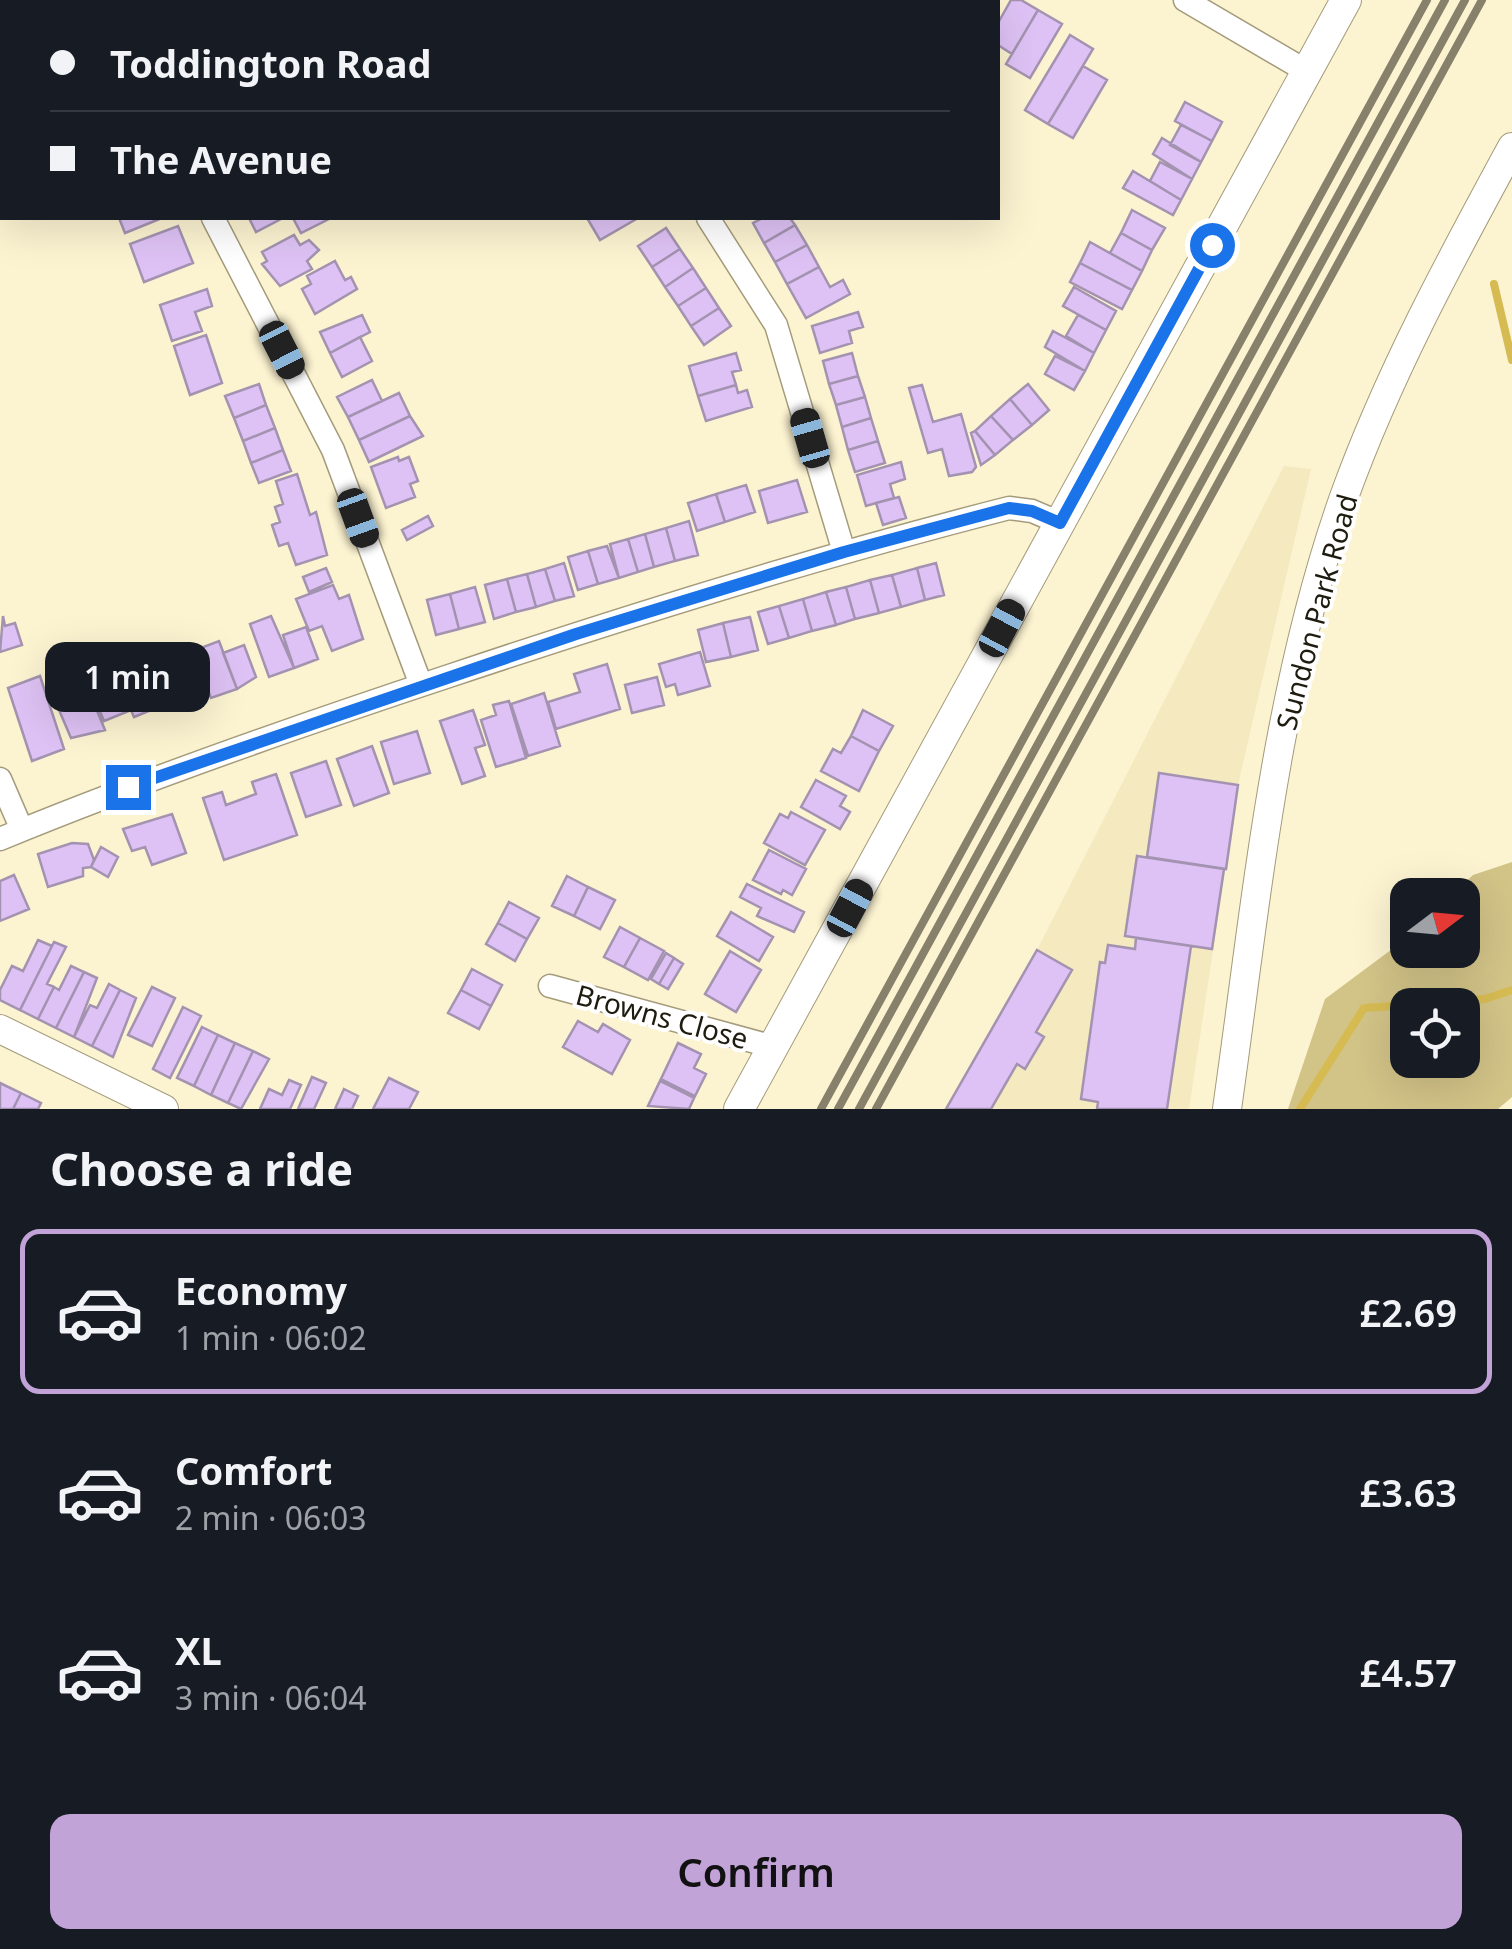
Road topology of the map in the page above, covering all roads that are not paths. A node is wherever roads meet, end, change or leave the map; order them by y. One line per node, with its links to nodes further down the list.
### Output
1 (1184, 0): 3 (street)
2 (1346, 0): 3 (main road)
3 (1308, 72): 7 (main road)
4 (1512, 147): 17 (street, Sundon Park Road)
5 (214, 220): 9 (street)
6 (709, 220): 8 (street)
7 (1060, 523): 8 (street); 14 (main road)
8 (844, 552): 9 (street)
9 (421, 685): 11 (street)
10 (0, 780): 11 (street)
11 (11, 834)
12 (550, 986): 14 (street, Browns Close)
13 (0, 1030): 15 (street)
14 (774, 1047): 16 (main road)
15 (164, 1109)
16 (739, 1109)
17 (1227, 1109)

